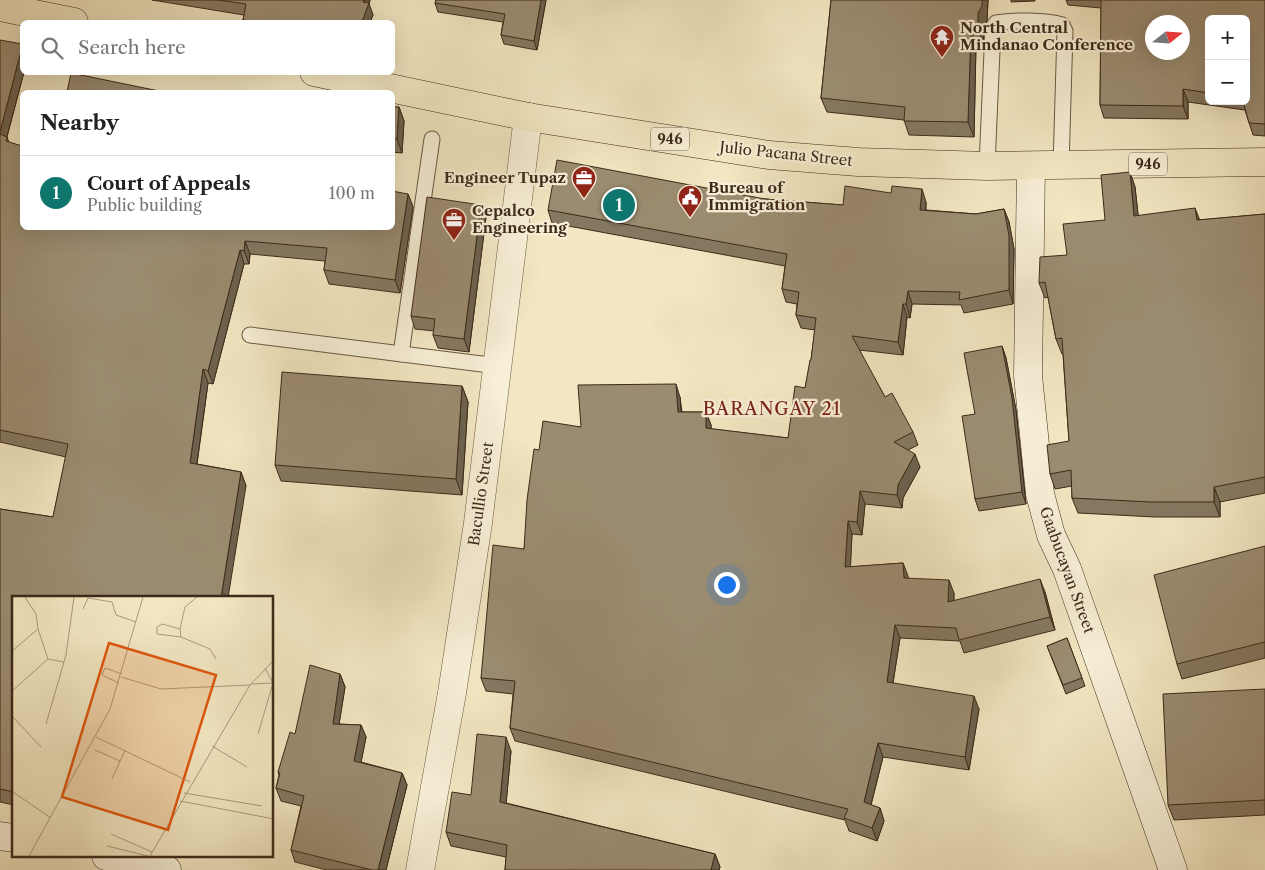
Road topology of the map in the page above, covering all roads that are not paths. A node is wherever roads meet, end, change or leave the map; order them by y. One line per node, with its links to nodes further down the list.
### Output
1 (0, 7): 2 (main road)
2 (64, 20)
3 (328, 75): 4 (main road, Julio Pacana Street / 946)
4 (528, 117): 7 (main road, Julio Pacana Street / 946); 12 (main road, Bacullio Street)
5 (432, 139): 11 (lane)
6 (1265, 162): 9 (main road, Julio Pacana Street / 946)
7 (987, 166): 8 (main road, Julio Pacana Street / 946); 9 (lane)
8 (1031, 166): 9 (main road, Julio Pacana Street / 946); 16 (main road, Gaabucayan Street)
9 (1061, 166)
10 (250, 336): 11 (lane)
11 (401, 354): 12 (lane)
12 (498, 366): 15 (main road, Bacullio Street)
13 (115, 858): 14 (main road)
14 (167, 870)
15 (420, 870)
16 (1173, 870)

